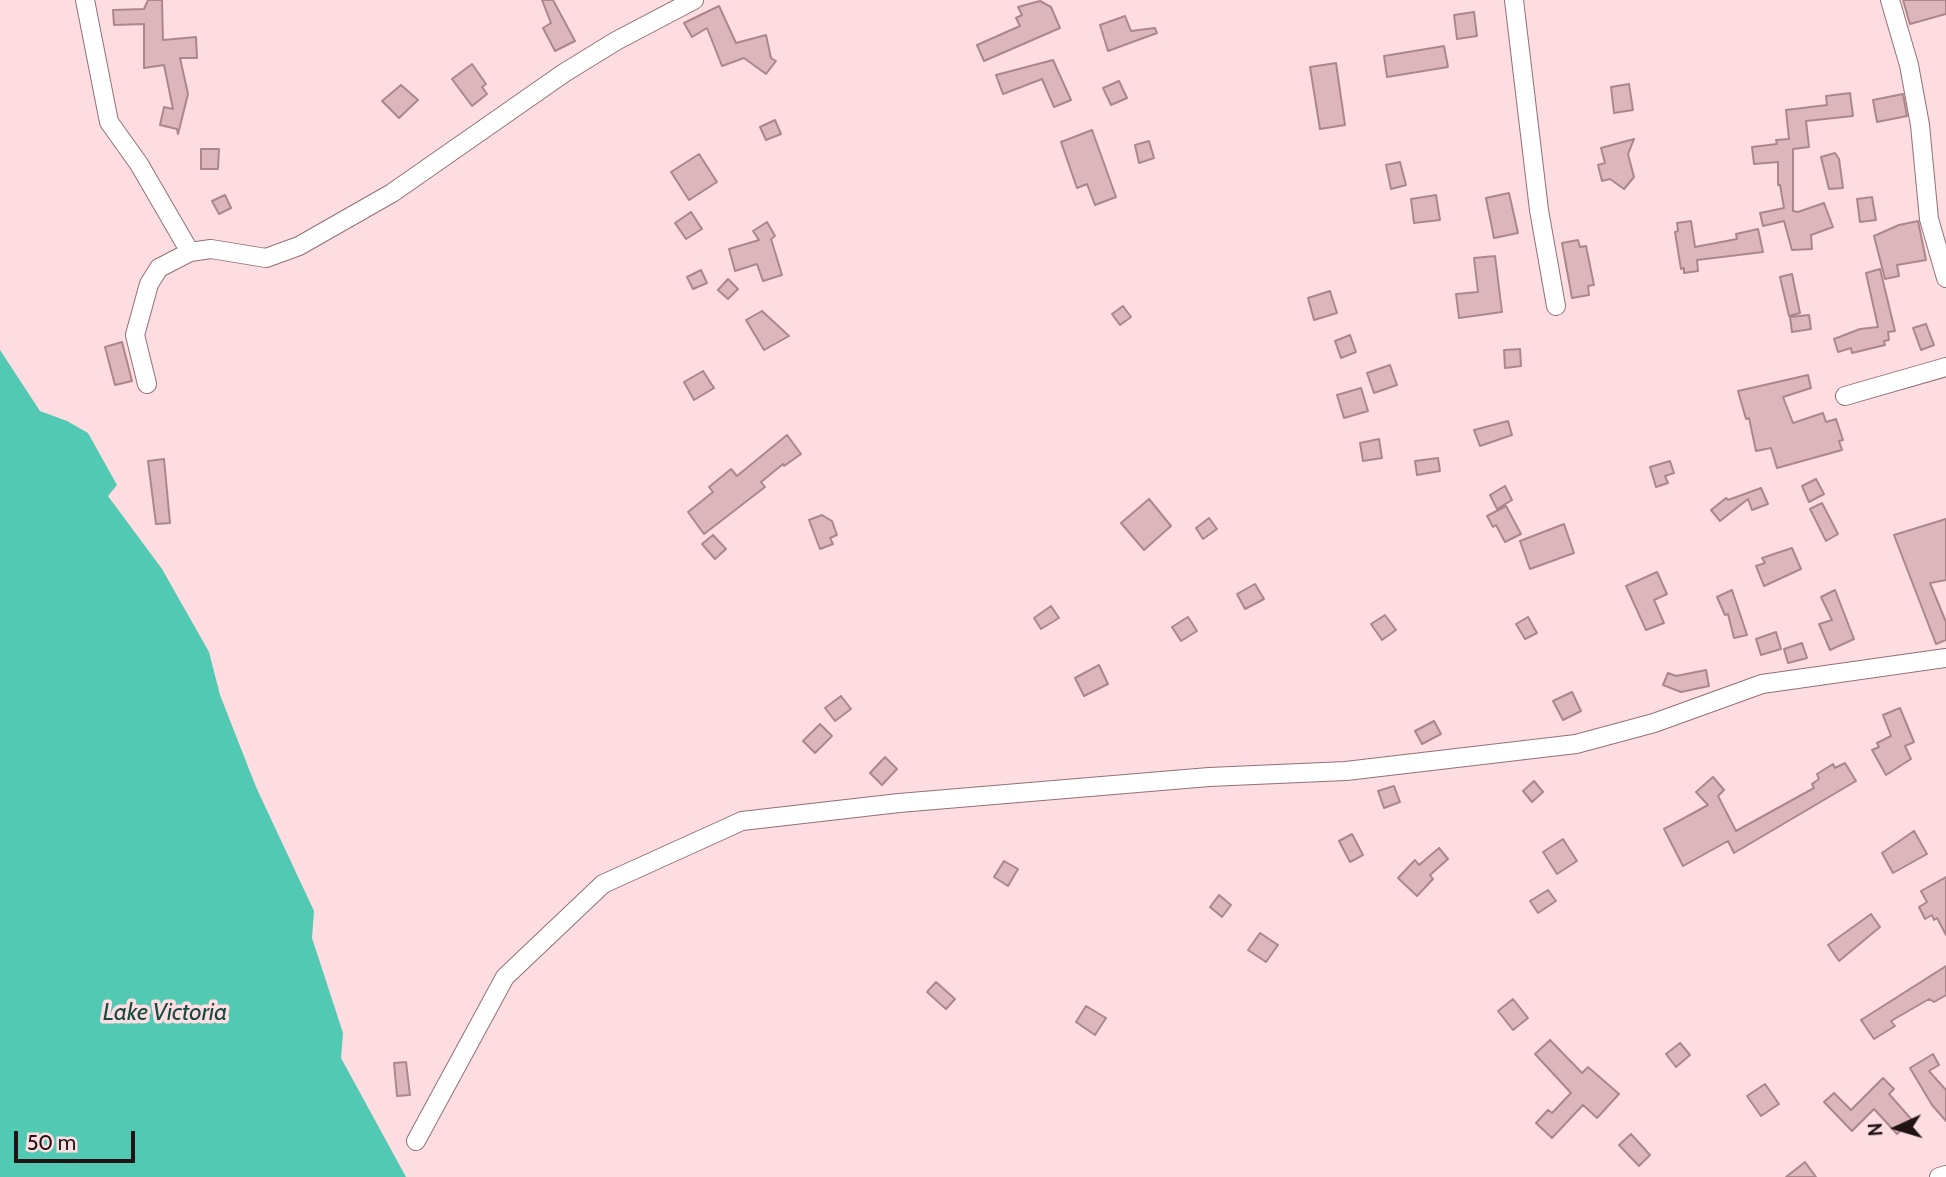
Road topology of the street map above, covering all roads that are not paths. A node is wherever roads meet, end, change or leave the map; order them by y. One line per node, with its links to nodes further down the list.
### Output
1 (85, 0): 5 (street)
2 (694, 0): 5 (street)
3 (1514, 0): 7 (street)
4 (1890, 0): 6 (street)
5 (190, 252): 9 (street)
6 (1946, 278)
7 (1556, 306)
8 (1946, 368): 10 (street)
9 (147, 384)
10 (1845, 396)
11 (1946, 658): 12 (street)
12 (416, 1141)
13 (1946, 1175): 14 (street)
14 (1939, 1177)

